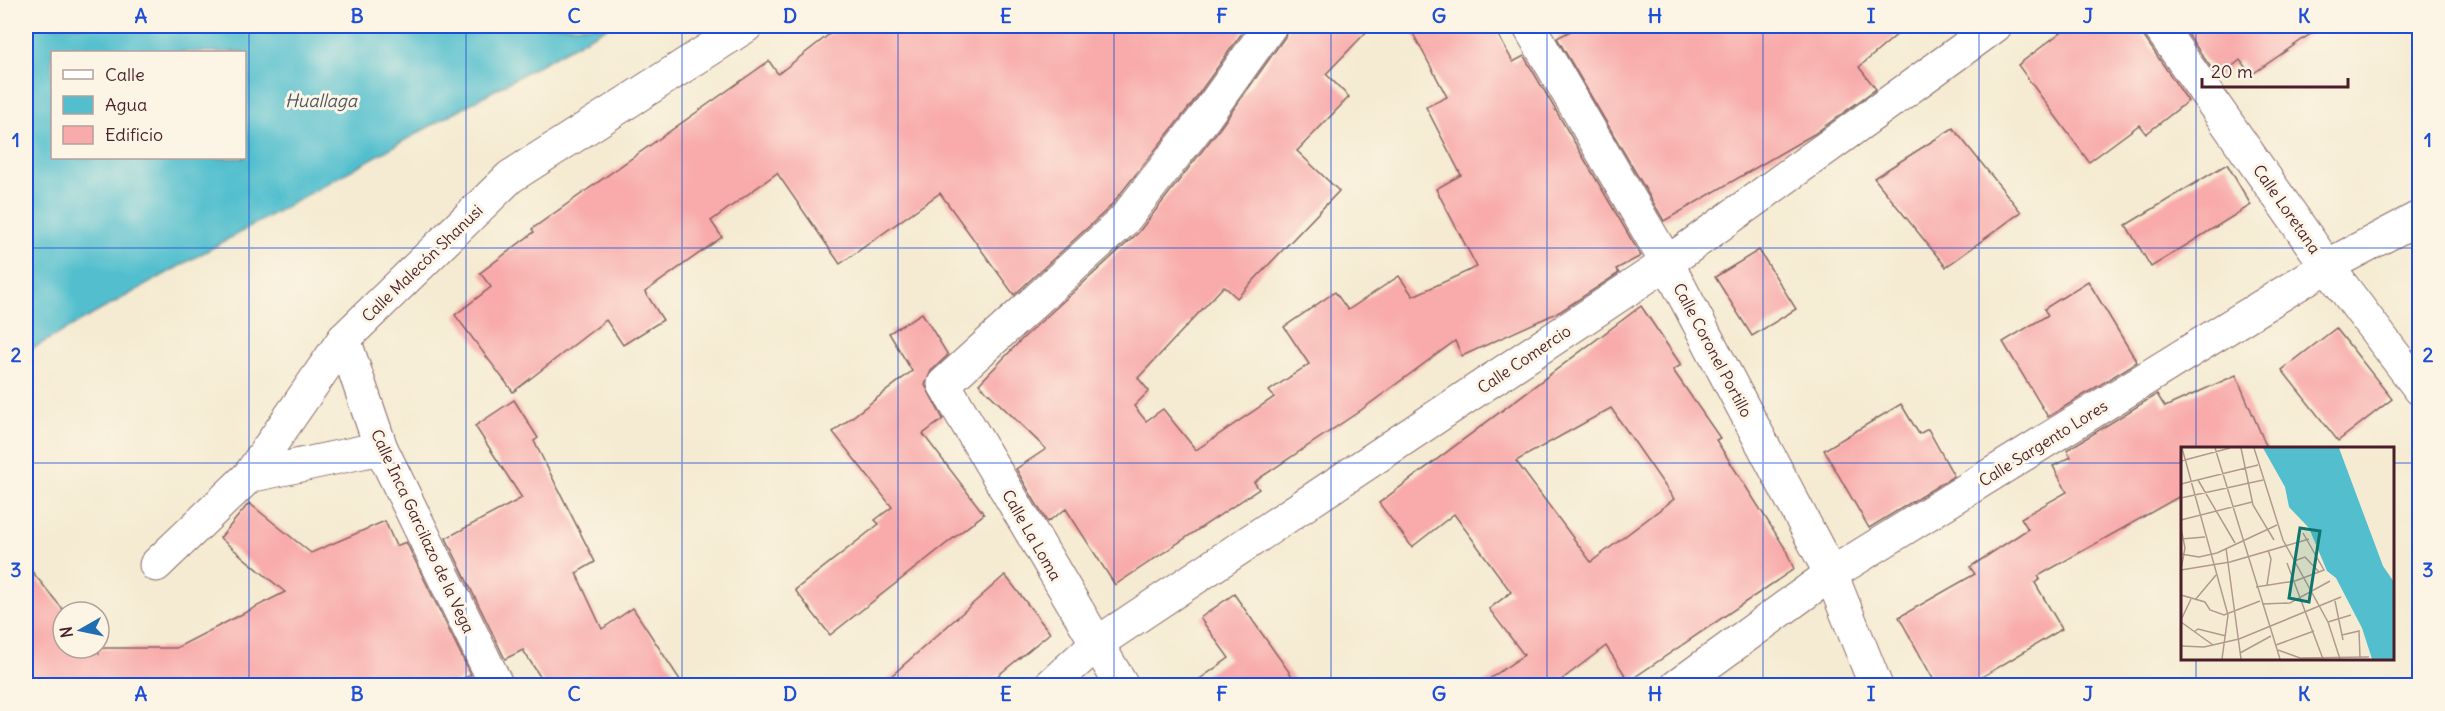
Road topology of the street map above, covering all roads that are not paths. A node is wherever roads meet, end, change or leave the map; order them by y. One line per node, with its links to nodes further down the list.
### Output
1 (746, 26): 9 (street, Calle Malecón Shanusi)
2 (1270, 26): 15 (street, Calle La Loma)
3 (1529, 26): 7 (street, Calle Coronel Portillo)
4 (1995, 26): 7 (street, Calle Comercio)
5 (2158, 26): 8 (street, Calle Loretana)
6 (2420, 217): 8 (street, Calle Sargento Lores)
7 (1667, 263): 14 (street, Calle Coronel Portillo); 15 (street, Calle Comercio)
8 (2327, 266): 10 (street, Calle Loretana); 14 (street, Calle Sargento Lores)
9 (344, 339): 11 (street, Calle Inca Garcilazo de la Vega); 12 (street, Calle Malecón Shanusi)
10 (2420, 389)
11 (381, 448): 12 (street); 16 (street, Calle Inca Garcilazo de la Vega)
12 (249, 476): 13 (street, Calle Malecón Shanusi)
13 (156, 564)
14 (1831, 574): 19 (street, Calle Sargento Lores); 20 (street, Calle Coronel Portillo)
15 (1096, 644): 17 (street, Calle Comercio); 18 (street, Calle La Loma)
16 (497, 686)
17 (1050, 686)
18 (1122, 686)
19 (1677, 686)
20 (1876, 686)

